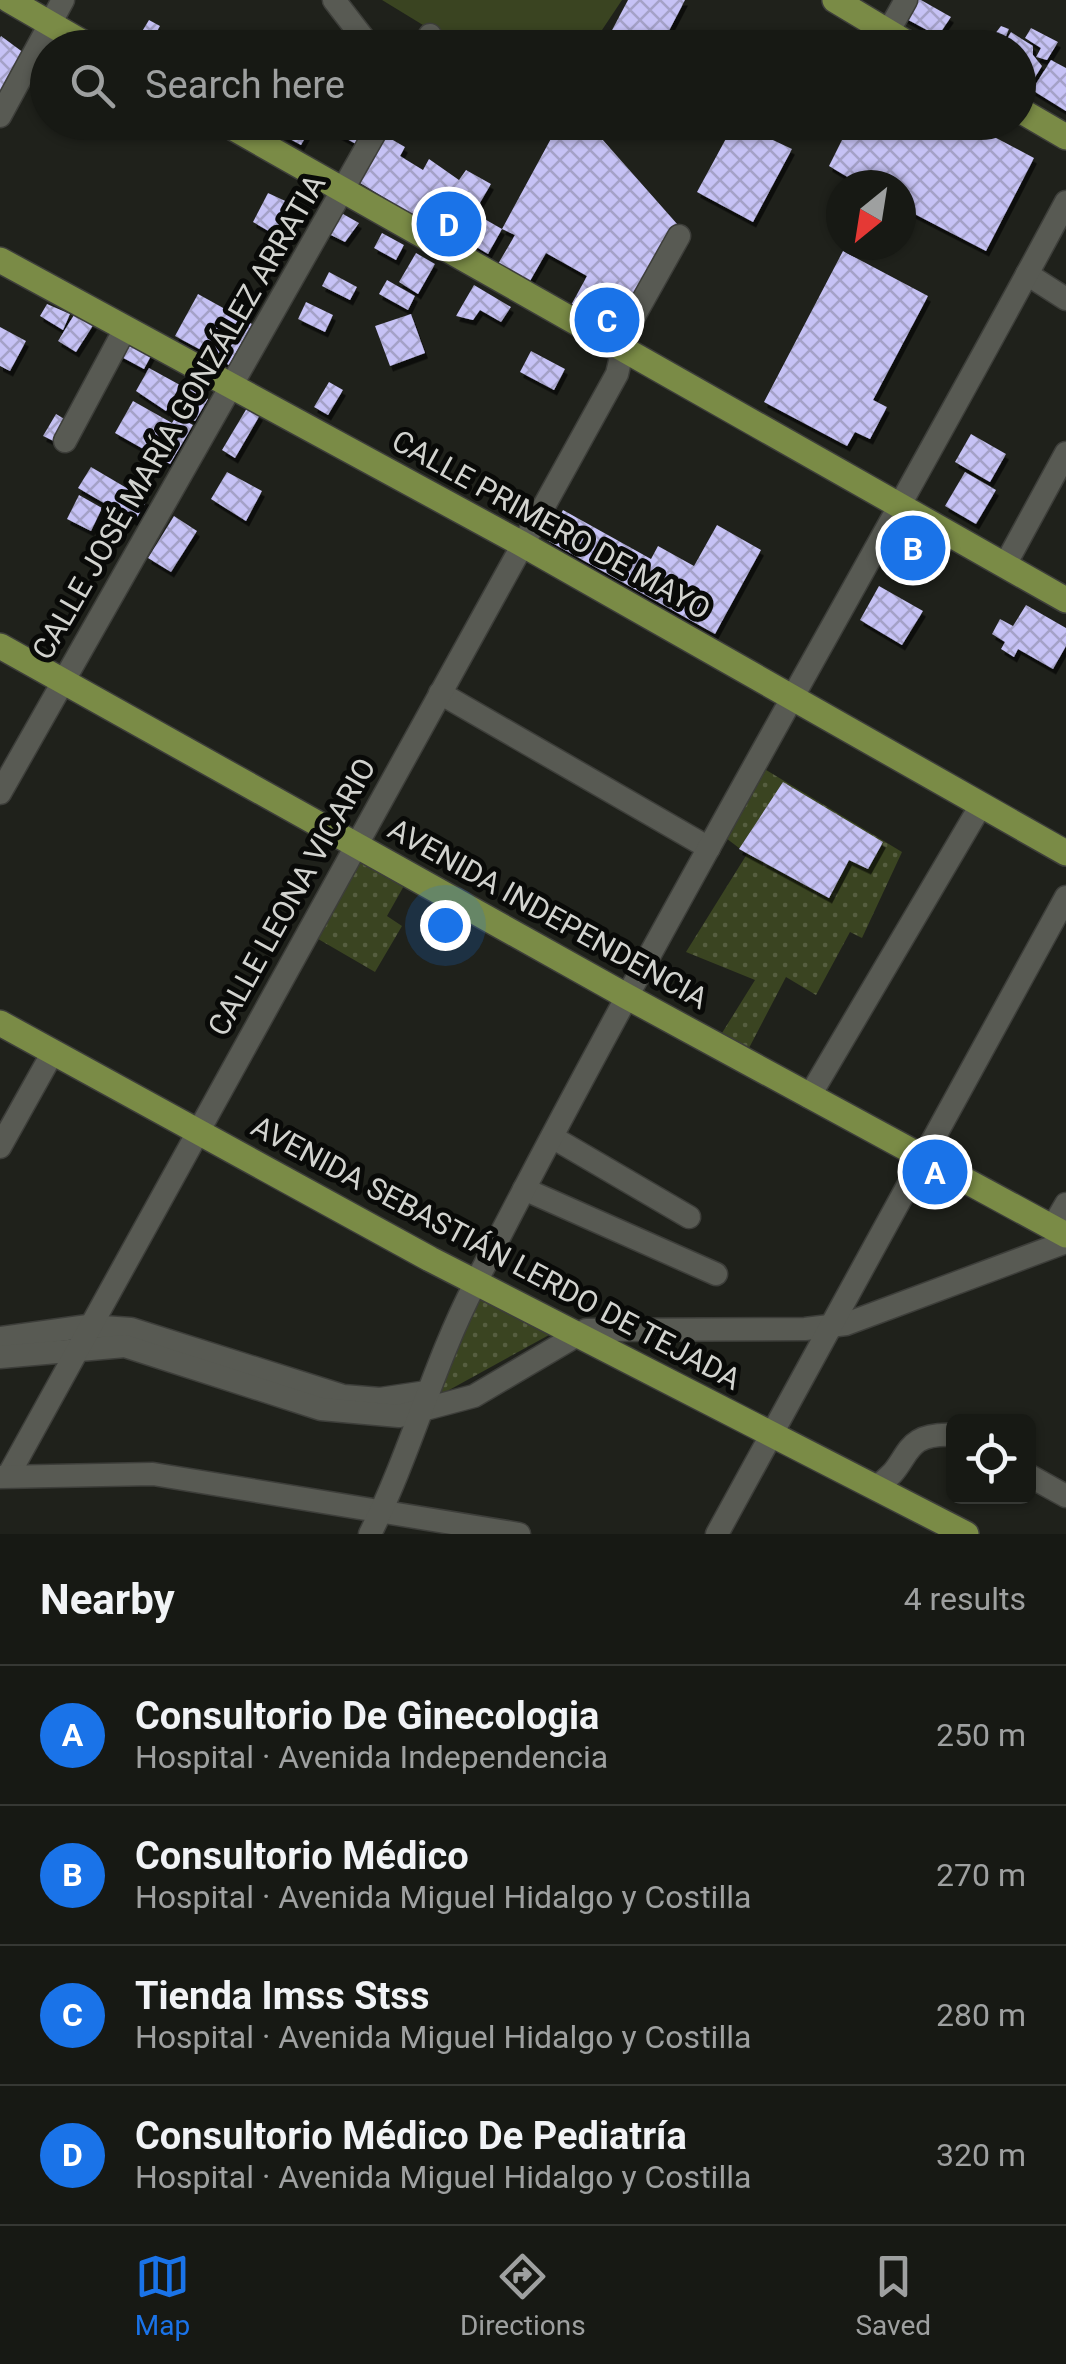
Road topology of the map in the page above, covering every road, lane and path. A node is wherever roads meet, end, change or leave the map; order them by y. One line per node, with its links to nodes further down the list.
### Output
1 (8, 0): 6 (main road)
2 (63, 0): 6 (street)
3 (334, 0): 9 (street)
4 (835, 0): 10 (main road)
5 (906, 0): 11 (street)
6 (50, 24): 7 (street); 8 (main road)
7 (47, 30)
8 (60, 30)
9 (357, 30)
10 (885, 30)
11 (889, 30)
12 (30, 61): 13 (street)
13 (0, 116)
14 (1036, 120): 15 (main road)
15 (1066, 138)
16 (254, 140): 18 (main road)
17 (371, 140): 18 (street, CALLE JOSÉ MARÍA GONZÁLEZ ARRATIA)
18 (342, 191): 25 (main road); 26 (street, CALLE JOSÉ MARÍA GONZÁLEZ ARRATIA)
19 (1066, 202): 22 (street)
20 (680, 236): 25 (street, CALLE LEONA VICARIO)
21 (0, 260): 24 (main road, CALLE PRIMERO DE MAYO)
22 (1027, 274): 23 (street); 29 (street)
23 (1066, 299)
24 (126, 329): 26 (main road, CALLE PRIMERO DE MAYO); 27 (street)
25 (622, 347): 29 (main road); 30 (street, CALLE LEONA VICARIO)
26 (230, 387): 30 (main road, CALLE PRIMERO DE MAYO); 34 (street, CALLE JOSÉ MARÍA GONZÁLEZ ARRATIA)
27 (65, 441)
28 (1066, 453): 31 (street)
29 (902, 506): 31 (main road); 36 (street)
30 (522, 544): 35 (street, CALLE LEONA VICARIO); 36 (main road, CALLE PRIMERO DE MAYO)
31 (1005, 565): 32 (main road)
32 (1066, 600)
33 (0, 646): 34 (main road, AVENIDA INDEPENDENCIA)
34 (63, 680): 37 (street, CALLE JOSÉ MARÍA GONZÁLEZ ARRATIA); 39 (main road, AVENIDA INDEPENDENCIA)
35 (440, 693): 39 (street, CALLE LEONA VICARIO); 40 (street)
36 (793, 698): 38 (main road, CALLE PRIMERO DE MAYO); 40 (street)
37 (0, 792)
38 (980, 805): 41 (main road, CALLE PRIMERO DE MAYO); 46 (street)
39 (355, 844): 43 (main road, AVENIDA INDEPENDENCIA); 47 (street, CALLE LEONA VICARIO)
40 (709, 848): 43 (street)
41 (1066, 853)
42 (1066, 897): 50 (street)
43 (626, 996): 46 (main road, AVENIDA INDEPENDENCIA); 48 (street)
44 (0, 1023): 45 (main road, AVENIDA SEBASTIÁN LERDO DE TEJADA)
45 (53, 1052): 47 (main road, AVENIDA SEBASTIÁN LERDO DE TEJADA); 49 (street)
46 (809, 1096): 50 (main road, AVENIDA INDEPENDENCIA)
47 (197, 1131): 56 (main road, AVENIDA SEBASTIÁN LERDO DE TEJADA); 59 (street, CALLE LEONA VICARIO)
48 (552, 1137): 51 (street); 53 (street)
49 (0, 1147)
50 (924, 1158): 54 (main road, AVENIDA INDEPENDENCIA); 57 (street)
51 (524, 1189): 55 (street); 56 (street)
52 (1066, 1204): 54 (street)
53 (689, 1217)
54 (1061, 1235): 57 (street)
55 (716, 1274)
56 (476, 1282): 58 (main road, AVENIDA SEBASTIÁN LERDO DE TEJADA); 62 (street)
57 (830, 1327): 58 (street); 63 (street)
58 (577, 1333): 62 (street); 63 (main road, AVENIDA SEBASTIÁN LERDO DE TEJADA)
59 (83, 1336): 60 (street); 61 (street); 62 (street); 65 (street, CALLE LEONA VICARIO)
60 (0, 1338)
61 (0, 1357)
62 (425, 1402): 69 (street)
63 (772, 1434): 67 (main road, AVENIDA SEBASTIÁN LERDO DE TEJADA); 71 (street)
64 (946, 1435): 67 (street)
65 (4, 1476): 69 (street)
66 (1036, 1479): 68 (street)
67 (875, 1487): 72 (main road, AVENIDA SEBASTIÁN LERDO DE TEJADA)
68 (1066, 1496)
69 (375, 1523): 70 (street)
70 (518, 1534)
71 (716, 1534)
72 (966, 1534)

